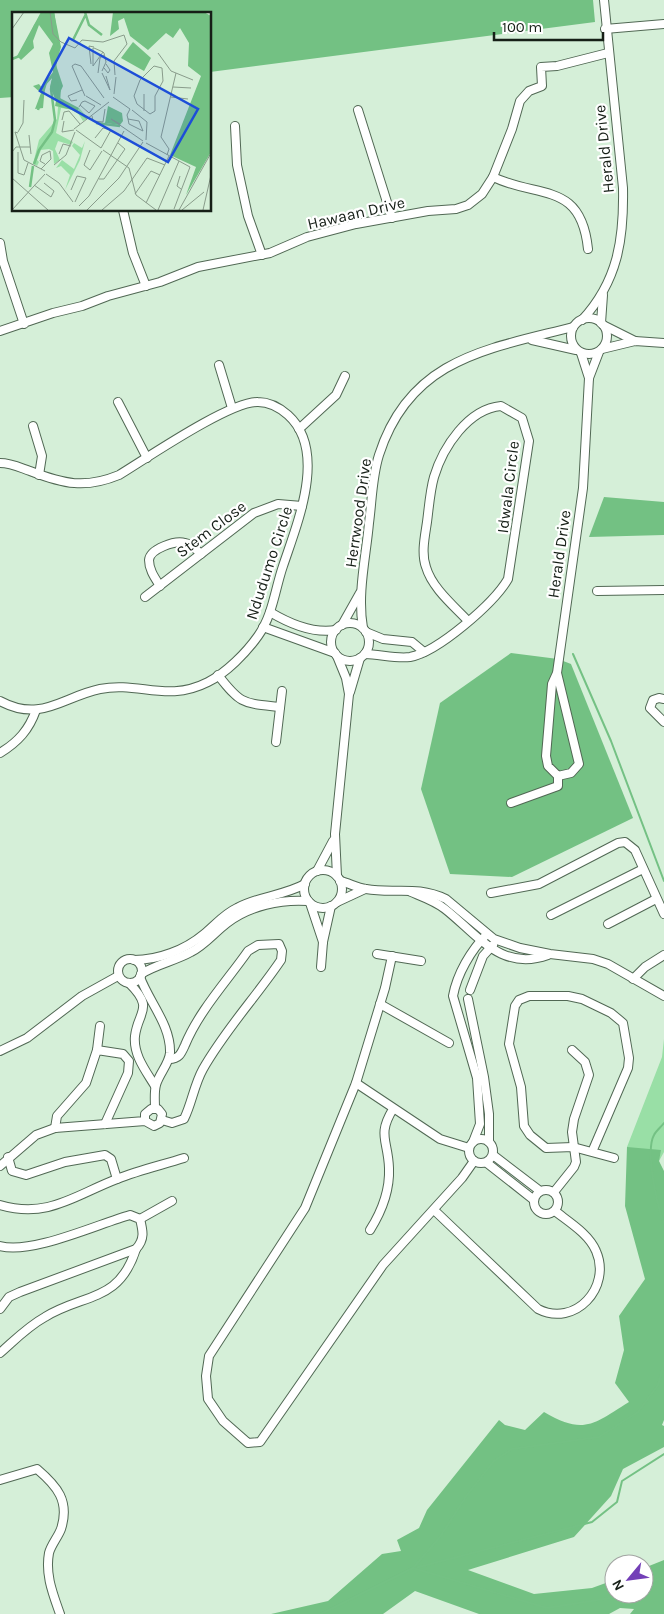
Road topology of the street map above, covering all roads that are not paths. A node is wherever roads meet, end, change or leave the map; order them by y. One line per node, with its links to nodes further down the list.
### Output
1 (604, 0): 3 (street, Herald Drive)
2 (664, 24): 3 (street)
3 (605, 29): 4 (street, Herald Drive)
4 (608, 53): 7 (street, Hawaan Drive); 14 (street, Herald Drive)
5 (358, 110): 9 (street)
6 (235, 126): 12 (street)
7 (493, 177): 9 (street, Hawaan Drive); 11 (street)
8 (123, 211): 13 (street)
9 (392, 218): 12 (street, Hawaan Drive)
10 (0, 243): 16 (street)
11 (588, 249)
12 (262, 254): 13 (street, Hawaan Drive)
13 (146, 286): 16 (street, Hawaan Drive)
14 (604, 293): 15 (street, Herald Drive); 17 (street, Herald Drive)
15 (582, 320): 17 (street); 18 (street)
16 (24, 324): 19 (street, Hawaan Drive)
17 (602, 324): 21 (street); 23 (street)
18 (573, 327): 20 (street, Herrwood Drive); 24 (street)
19 (0, 331)
20 (524, 339): 24 (street, Herrwood Drive); 38 (street, Herrwood Drive)
21 (634, 341): 22 (street); 23 (street)
22 (664, 343)
23 (600, 350): 24 (street); 27 (street, Herald Drive)
24 (578, 351): 27 (street, Herald Drive)
25 (219, 365): 29 (street)
26 (345, 376): 31 (street)
27 (589, 378): 50 (street, Herald Drive)
28 (118, 402): 32 (street)
29 (232, 408): 31 (street, Ndudumo Circle); 32 (street, Ndudumo Circle)
30 (33, 426): 34 (street)
31 (299, 429): 35 (street, Ndudumo Circle)
32 (147, 458): 34 (street, Ndudumo Circle)
33 (0, 463): 34 (street, Ndudumo Circle)
34 (39, 475)
35 (302, 506): 36 (street, Stem Close); 42 (street, Ndudumo Circle)
36 (201, 554): 37 (street, Stem Close); 37 (street)
37 (160, 586): 41 (street, Stem Close)
38 (362, 589): 44 (street, Herrwood Drive); 46 (street, Herrwood Drive)
39 (664, 590): 40 (street)
40 (597, 591)
41 (145, 597)
42 (270, 612): 44 (street); 45 (street, Ndudumo Circle)
43 (468, 621): 43 (street, Idwala Circle); 47 (street, Idwala Circle)
44 (339, 627): 46 (street); 48 (street)
45 (263, 628): 48 (street); 51 (street, Ndudumo Circle)
46 (365, 630): 47 (street); 49 (street)
47 (424, 652): 49 (street, Idwala Circle)
48 (336, 654): 49 (street); 53 (street)
49 (362, 656): 53 (street)
50 (557, 673): 61 (street, Herald Drive); 61 (street, Herald Drive)
51 (218, 675): 56 (street); 57 (street, Ndudumo Circle)
52 (282, 691): 56 (street)
53 (349, 694): 63 (street)
54 (664, 699): 58 (street)
55 (0, 701): 57 (street, Ndudumo Circle)
56 (280, 707): 59 (street)
57 (36, 710): 60 (street)
58 (664, 722)
59 (276, 742)
60 (0, 753)
61 (558, 776): 62 (street, Herald Drive)
62 (511, 803)
63 (335, 834): 65 (street); 66 (street)
64 (643, 869): 70 (street); 71 (street); 75 (street)
65 (317, 871): 66 (street); 67 (street)
66 (338, 878): 68 (street); 73 (street)
67 (305, 884): 72 (street); 86 (street)
68 (365, 889): 69 (street); 73 (street)
69 (406, 891): 77 (street); 79 (street)
70 (491, 893)
71 (656, 899): 74 (street); 76 (street)
72 (309, 902): 73 (street); 80 (street); 89 (street)
73 (334, 905): 80 (street)
74 (664, 914)
75 (551, 915)
76 (608, 924)
77 (487, 934): 78 (street); 79 (street)
78 (497, 940): 81 (street); 83 (street)
79 (480, 941): 81 (street); 112 (street)
80 (323, 942): 88 (street)
81 (490, 948): 83 (street); 93 (street)
82 (377, 954): 85 (street)
83 (550, 954): 91 (street)
84 (664, 955): 91 (street)
85 (392, 956): 87 (street); 96 (street)
86 (134, 960): 89 (street); 90 (street)
87 (421, 961)
88 (321, 967)
89 (141, 975): 92 (street); 102 (street)
90 (118, 976): 92 (street); 101 (street)
91 (633, 979): 94 (street)
92 (129, 984): 104 (street)
93 (470, 990)
94 (664, 996)
95 (468, 999): 111 (street)
96 (380, 1004): 98 (street); 103 (street)
97 (100, 1026): 99 (street)
98 (449, 1044)
99 (97, 1050): 109 (street); 110 (street)
100 (572, 1050): 113 (street)
101 (0, 1051)
102 (169, 1059): 104 (street); 107 (street)
103 (356, 1083): 106 (street); 128 (street)
104 (155, 1086): 105 (street)
105 (155, 1108): 107 (street); 108 (street)
106 (393, 1109): 112 (street); 131 (street)
107 (162, 1120): 108 (street)
108 (145, 1122): 109 (street)
109 (105, 1124): 110 (street)
110 (55, 1128): 116 (street)
111 (489, 1142): 112 (street); 115 (street)
112 (471, 1145): 119 (street)
113 (573, 1147): 114 (street); 114 (street); 124 (street)
114 (592, 1152): 118 (street)
115 (493, 1155): 120 (street); 123 (street)
116 (8, 1157): 121 (street); 122 (street)
117 (184, 1158): 122 (street)
118 (614, 1158)
119 (474, 1161): 120 (street); 128 (street)
120 (487, 1163): 125 (street)
121 (0, 1166)
122 (117, 1179): 127 (street)
123 (540, 1191): 124 (street); 125 (street)
124 (554, 1192): 129 (street)
125 (534, 1200): 129 (street)
126 (172, 1201): 130 (street)
127 (0, 1205)
128 (434, 1210): 129 (street)
129 (555, 1210)
130 (140, 1219): 132 (street); 133 (street)
131 (370, 1230)
132 (0, 1246)
133 (136, 1249): 134 (street); 135 (street)
134 (0, 1309)
135 (0, 1354)
136 (0, 1480): 137 (street)
137 (60, 1614)

